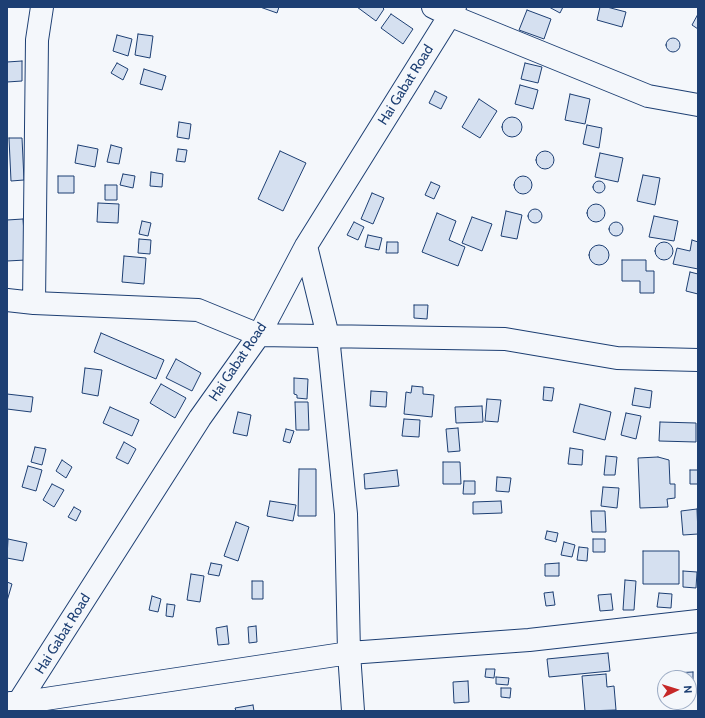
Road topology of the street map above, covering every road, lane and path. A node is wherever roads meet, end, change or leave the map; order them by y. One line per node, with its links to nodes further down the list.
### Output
1 (42, 7): 6 (street)
2 (445, 10): 3 (street); 4 (street, Hai Gabat Road)
3 (698, 105)
4 (306, 246): 7 (street, Hai Gabat Road); 8 (street)
5 (7, 300): 6 (street)
6 (34, 302): 7 (street)
7 (259, 335): 8 (street); 12 (street, Hai Gabat Road)
8 (328, 336): 9 (street); 11 (street)
9 (698, 360)
10 (698, 622): 11 (street)
11 (349, 653): 12 (street); 13 (street)
12 (13, 706)
13 (353, 711)

